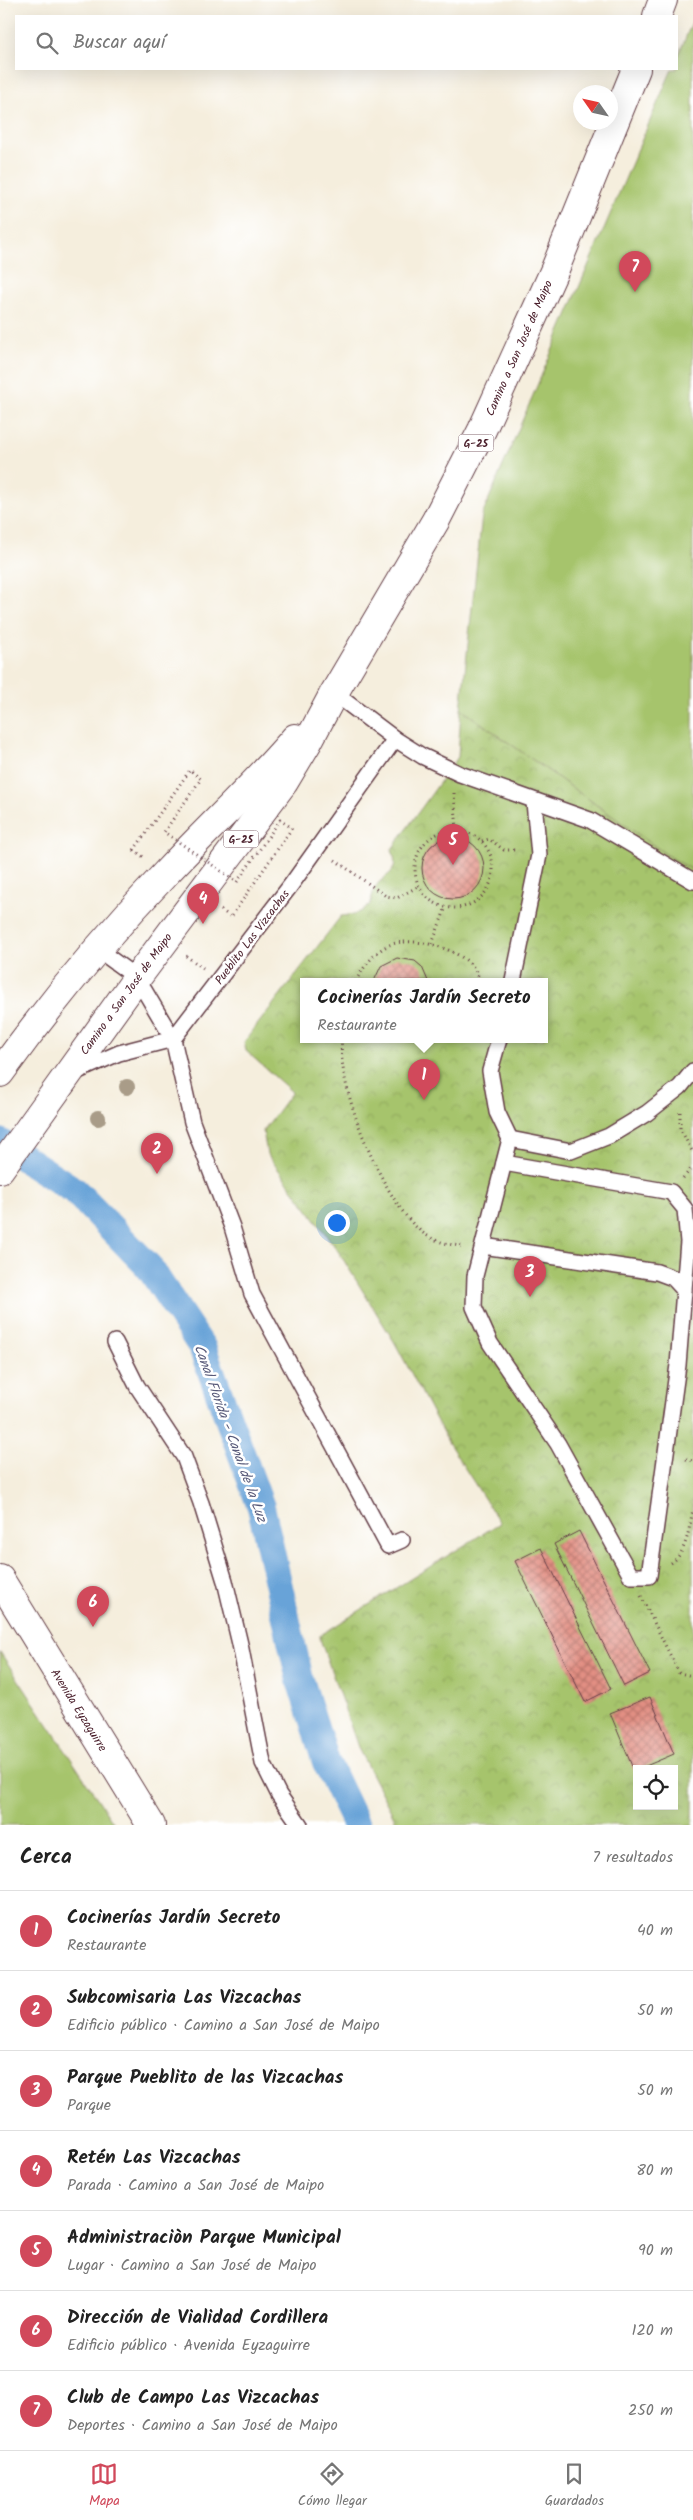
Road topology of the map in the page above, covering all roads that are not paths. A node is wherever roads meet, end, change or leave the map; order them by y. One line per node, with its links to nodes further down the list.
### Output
1 (663, 0): 2 (main road)
2 (657, 15)
3 (636, 70): 4 (main road, Camino a San José de Maipo / G-25)
4 (334, 693): 5 (lane); 8 (main road, Camino a San José de Maipo / G-25); 9 (main road, Camino a San José de Maipo / G-25)
5 (395, 739): 6 (lane); 11 (lane, Pueblito Las Vizcachas)
6 (534, 802): 7 (lane); 10 (lane)
7 (693, 881)
8 (97, 949): 9 (lane); 14 (main road, Camino a San José de Maipo / G-25)
9 (137, 978): 11 (lane); 15 (main road, Camino a San José de Maipo / G-25)
10 (514, 978)
11 (173, 1039): 15 (lane); 22 (lane)
12 (498, 1043): 16 (lane)
13 (693, 1072): 16 (lane)
14 (0, 1073)
15 (64, 1078): 18 (main road, Camino a San José de Maipo / G-25)
16 (510, 1139): 17 (lane)
17 (504, 1164): 19 (lane); 20 (lane)
18 (0, 1169)
19 (483, 1246): 20 (lane); 20 (lane)
20 (684, 1290)
21 (115, 1342): 25 (lane)
22 (402, 1540)
23 (3, 1586): 24 (main road, Avenida Eyzaguirre)
24 (151, 1825)
25 (300, 1825)

